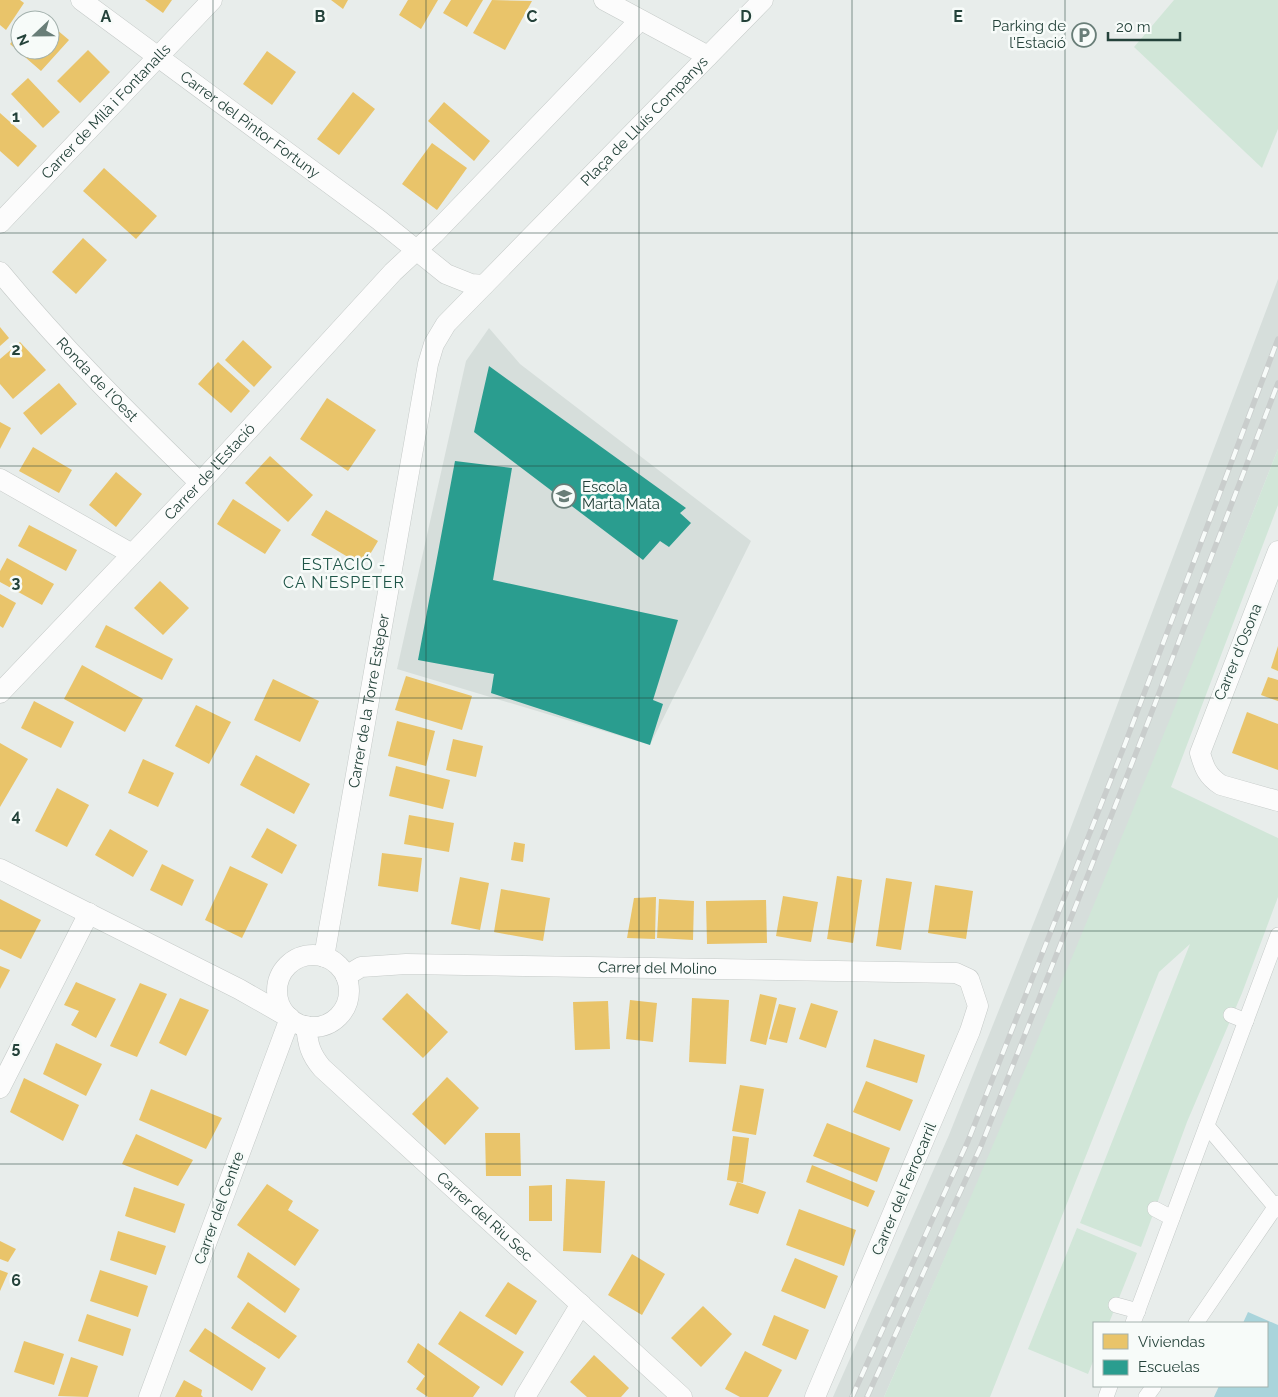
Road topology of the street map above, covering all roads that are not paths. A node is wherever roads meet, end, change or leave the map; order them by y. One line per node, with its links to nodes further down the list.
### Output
1 (81, 0): 7 (street, Carrer del Pintor Fortuny)
2 (212, 0): 7 (street, Carrer de Milà i Fontanalls)
3 (604, 0): 5 (street, Plaça de Lluís Companys)
4 (763, 0): 6 (street)
5 (640, 20): 6 (street, Plaça de Lluís Companys); 9 (street)
6 (708, 56): 11 (street, Plaça de Lluís Companys)
7 (157, 57): 8 (street, Carrer de Milà i Fontanalls); 9 (street, Carrer del Pintor Fortuny)
8 (0, 223)
9 (417, 250): 11 (street); 13 (street, Carrer de l'Estació)
10 (0, 272): 13 (street, Ronda de l'Oest)
11 (484, 285): 21 (street, Carrer de la Torre Esteper)
12 (0, 479): 15 (street)
13 (200, 483): 15 (street, Carrer de l'Estació)
14 (1278, 551): 17 (street, Carrer d'Osona)
15 (132, 554): 16 (street, Carrer de l'Estació)
16 (0, 693)
17 (1278, 802)
18 (0, 869): 19 (street)
19 (89, 913): 25 (street); 29 (street)
20 (1278, 935): 27 (street)
21 (324, 957): 22 (street); 23 (street)
22 (346, 976): 24 (street, Carrer del Molino); 28 (street)
23 (280, 978): 25 (street); 28 (street)
24 (969, 979): 41 (street, Carrer del Ferrocarril)
25 (239, 988): 28 (street)
26 (1231, 1016): 27 (street)
27 (1246, 1021): 30 (street)
28 (298, 1022): 34 (street, Carrer del Riu Sec); 38 (street, Carrer del Centre)
29 (0, 1088)
30 (1207, 1126): 31 (street); 33 (street)
31 (1277, 1207): 37 (street)
32 (1155, 1209): 33 (street)
33 (1172, 1218): 36 (street)
34 (581, 1304): 39 (street); 40 (street, Carrer del Riu Sec)
35 (1116, 1305): 36 (street)
36 (1135, 1317)
37 (1197, 1322)
38 (149, 1397)
39 (525, 1397)
40 (682, 1397)
41 (815, 1397)

